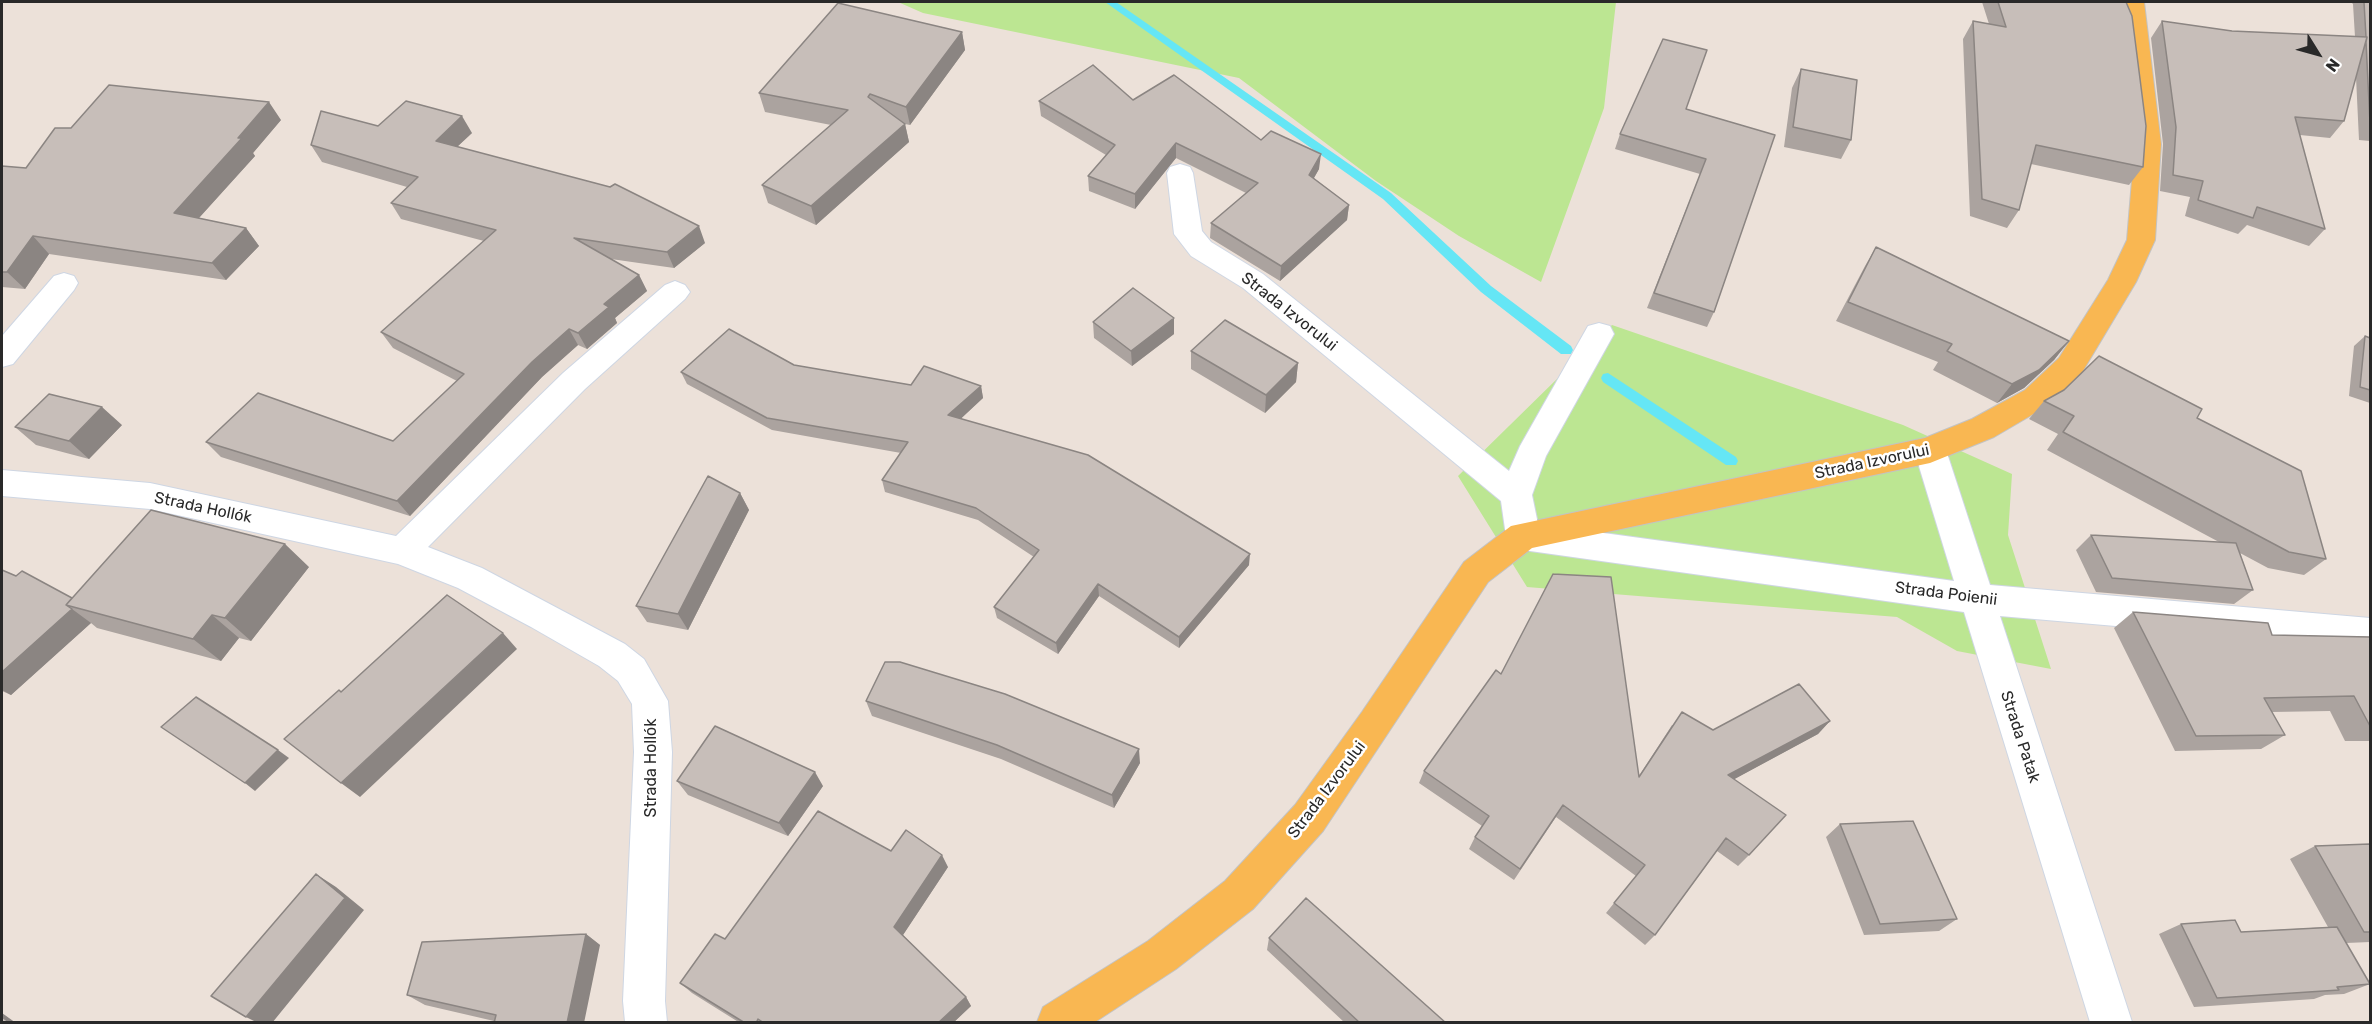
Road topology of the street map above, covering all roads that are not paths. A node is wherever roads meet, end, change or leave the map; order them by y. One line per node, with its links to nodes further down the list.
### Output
1 (2132, 2): 7 (main road, Strada Izvorului)
2 (1180, 173): 9 (street, Strada Izvorului)
3 (64, 283): 6 (street)
4 (675, 292): 11 (street)
5 (1599, 334): 9 (street)
6 (2, 356)
7 (1930, 450): 10 (main road, Strada Izvorului); 12 (street, Strada Patak)
8 (2, 483): 11 (street, Strada Hollók)
9 (1516, 495): 10 (street)
10 (1523, 536): 12 (street, Strada Poienii); 15 (main road, Strada Izvorului)
11 (402, 551): 14 (street, Strada Hollók)
12 (1975, 599): 13 (street, Strada Poienii); 16 (street, Strada Patak)
13 (2370, 633)
14 (646, 1023)
15 (1058, 1023)
16 (2111, 1023)

